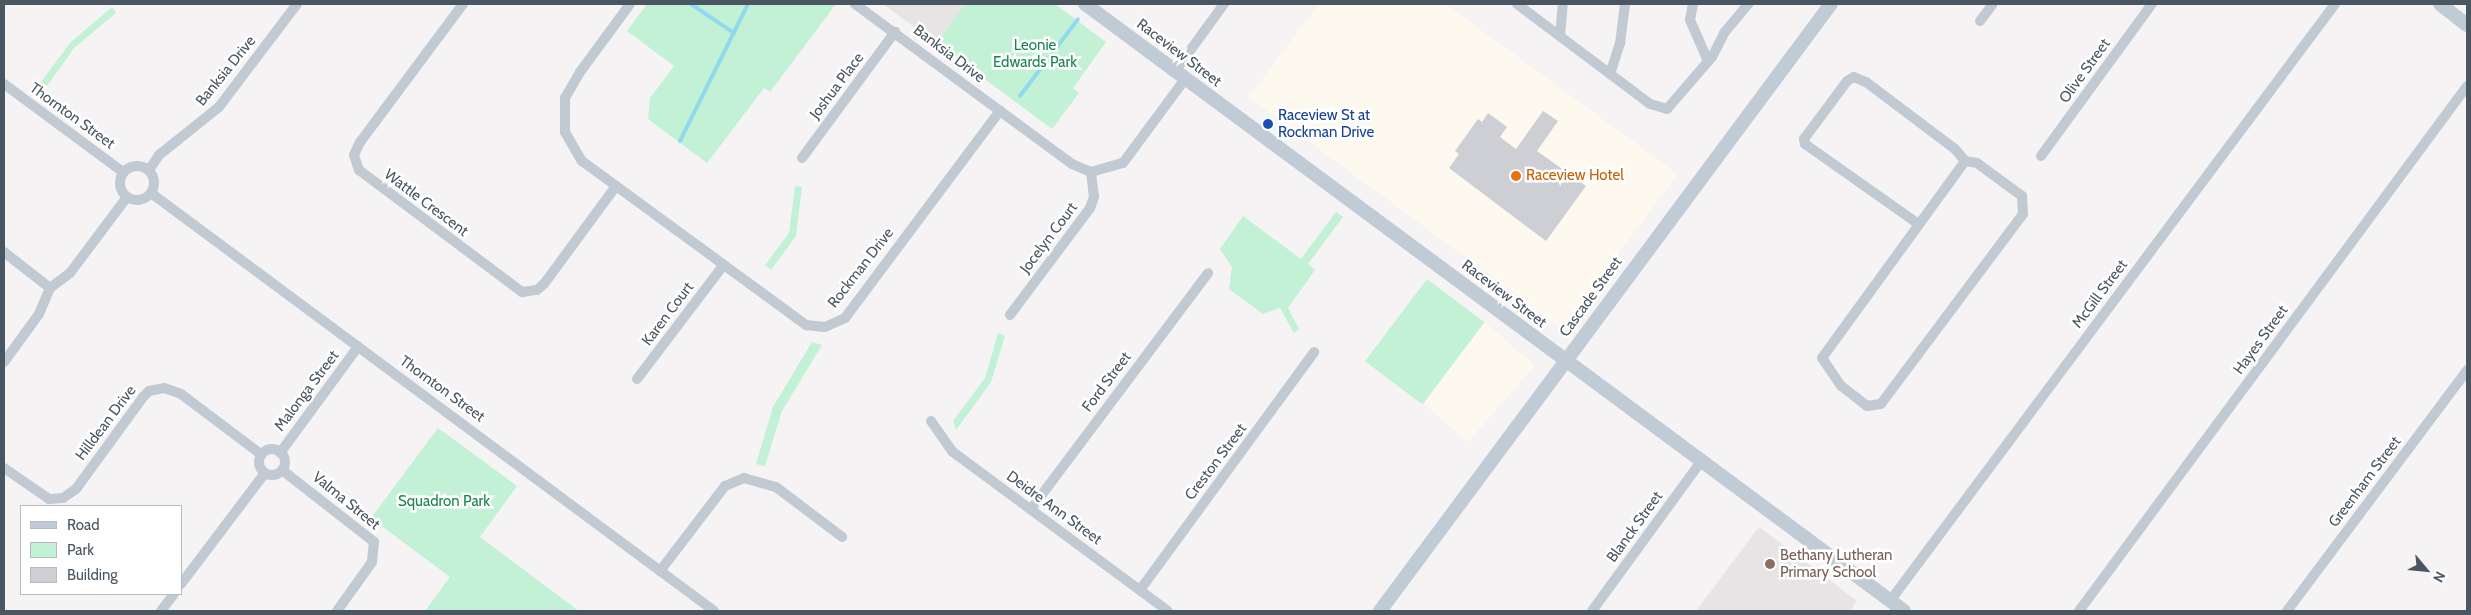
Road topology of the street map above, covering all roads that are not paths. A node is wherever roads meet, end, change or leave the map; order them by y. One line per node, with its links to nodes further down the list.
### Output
1 (297, 4): 30 (street, Banksia Drive)
2 (463, 4): 33 (street, Wattle Crescent)
3 (630, 4): 33 (street, Rockman Drive)
4 (855, 4): 19 (street, Banksia Drive)
5 (1085, 4): 22 (street, Raceview Street)
6 (1224, 4): 22 (street)
7 (1518, 4): 20 (street)
8 (1563, 4): 20 (street)
9 (1625, 4): 23 (street)
10 (1693, 4): 21 (street)
11 (1748, 4): 21 (street)
12 (1831, 4): 44 (street, Cascade Street)
13 (1993, 4): 17 (street)
14 (2152, 4): 27 (street, Olive Street)
15 (2334, 4): 61 (street, McGill Street)
16 (2440, 4): 18 (street)
17 (1980, 20)
18 (2467, 24)
19 (895, 32): 26 (street, Banksia Drive); 28 (street, Joshua Place)
20 (1560, 36): 23 (street)
21 (1708, 61): 23 (street)
22 (1181, 74): 32 (street); 44 (street, Raceview Street)
23 (1610, 74)
24 (4, 84): 31 (street, Thornton Street)
25 (2467, 86): 69 (street, Hayes Street)
26 (1000, 111): 32 (street); 38 (street, Rockman Drive)
27 (2041, 156)
28 (802, 158)
29 (1965, 161): 36 (street); 36 (street); 36 (street)
30 (149, 170): 31 (street); 34 (street)
31 (123, 172): 35 (street)
32 (1091, 172): 41 (street, Jocelyn Court)
33 (616, 186): 38 (street, Rockman Drive)
34 (151, 193): 35 (street); 42 (street, Thornton Street)
35 (127, 197): 40 (street)
36 (1916, 222)
37 (4, 252): 40 (street)
38 (722, 267): 47 (street, Karen Court)
39 (1208, 273): 55 (street, Ford Street)
40 (50, 288): 45 (street)
41 (1010, 315)
42 (358, 347): 49 (street, Malonga Street); 57 (street, Thornton Street)
43 (1314, 352): 59 (street, Creston Street)
44 (1566, 360): 51 (street, Raceview Street); 66 (street, Cascade Street)
45 (4, 362)
46 (2467, 370): 70 (street, Greenham Street)
47 (637, 379)
48 (930, 421): 55 (street, Deidre Ann Street)
49 (280, 453): 50 (street); 53 (street)
50 (262, 455): 52 (street, Hilldean Drive); 54 (street)
51 (1702, 460): 61 (street, Raceview Street); 67 (street, Blanck Street)
52 (4, 468)
53 (282, 470): 54 (street); 63 (street, Valma Street)
54 (264, 473): 58 (street)
55 (1031, 509): 59 (street, Deidre Ann Street)
56 (842, 537): 57 (street)
57 (660, 571): 64 (street, Thornton Street)
58 (182, 583)
59 (1140, 590): 65 (street, Deidre Ann Street)
60 (173, 595): 62 (street)
61 (1890, 601): 68 (street, Raceview Street)
62 (161, 611)
63 (336, 611)
64 (714, 611)
65 (1168, 611)
66 (1380, 611)
67 (1592, 611)
68 (1904, 611)
69 (2079, 611)
70 (2288, 611)

